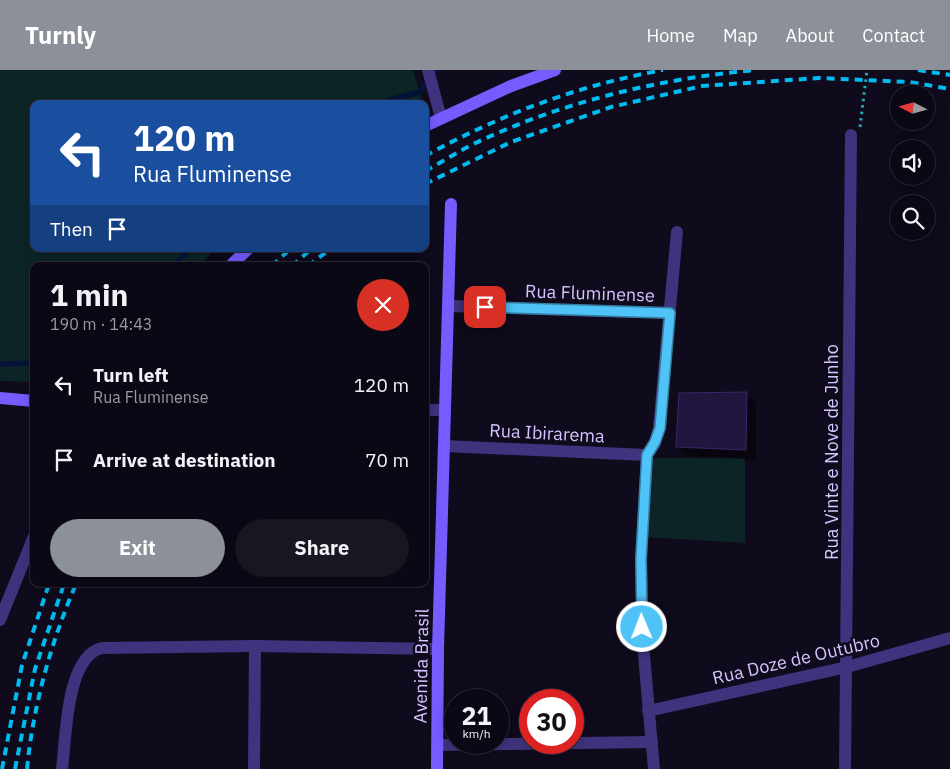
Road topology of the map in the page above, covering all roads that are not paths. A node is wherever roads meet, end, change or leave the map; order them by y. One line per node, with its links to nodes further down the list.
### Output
1 (555, 70): 3 (street)
2 (428, 71): 3 (street)
3 (441, 118): 4 (street)
4 (429, 124)
5 (856, 131): 23 (street, Rua Vinte e Nove de Junho)
6 (450, 204): 10 (street, Avenida Brasil)
7 (677, 232): 11 (street)
8 (245, 252): 9 (street)
9 (234, 262)
10 (448, 306): 11 (street, Rua Fluminense); 15 (street, Avenida Brasil)
11 (670, 313): 17 (street)
12 (0, 398): 13 (street)
13 (30, 401)
14 (429, 410): 15 (street)
15 (445, 410): 16 (street, Avenida Brasil)
16 (444, 446): 17 (street, Rua Ibirarema); 22 (street, Avenida Brasil)
17 (647, 455): 24 (street)
18 (30, 546): 19 (street)
19 (0, 620)
20 (950, 638): 23 (street, Rua Doze de Outubro)
21 (255, 646): 22 (street); 27 (street); 28 (street)
22 (438, 649): 26 (street, Avenida Brasil)
23 (847, 667): 24 (street, Rua Doze de Outubro); 31 (street, Rua Vinte e Nove de Junho)
24 (648, 711): 25 (street)
25 (652, 742): 26 (street); 30 (street)
26 (437, 745): 29 (street, Avenida Brasil)
27 (62, 769)
28 (254, 769)
29 (437, 769)
30 (654, 769)
31 (845, 769)

